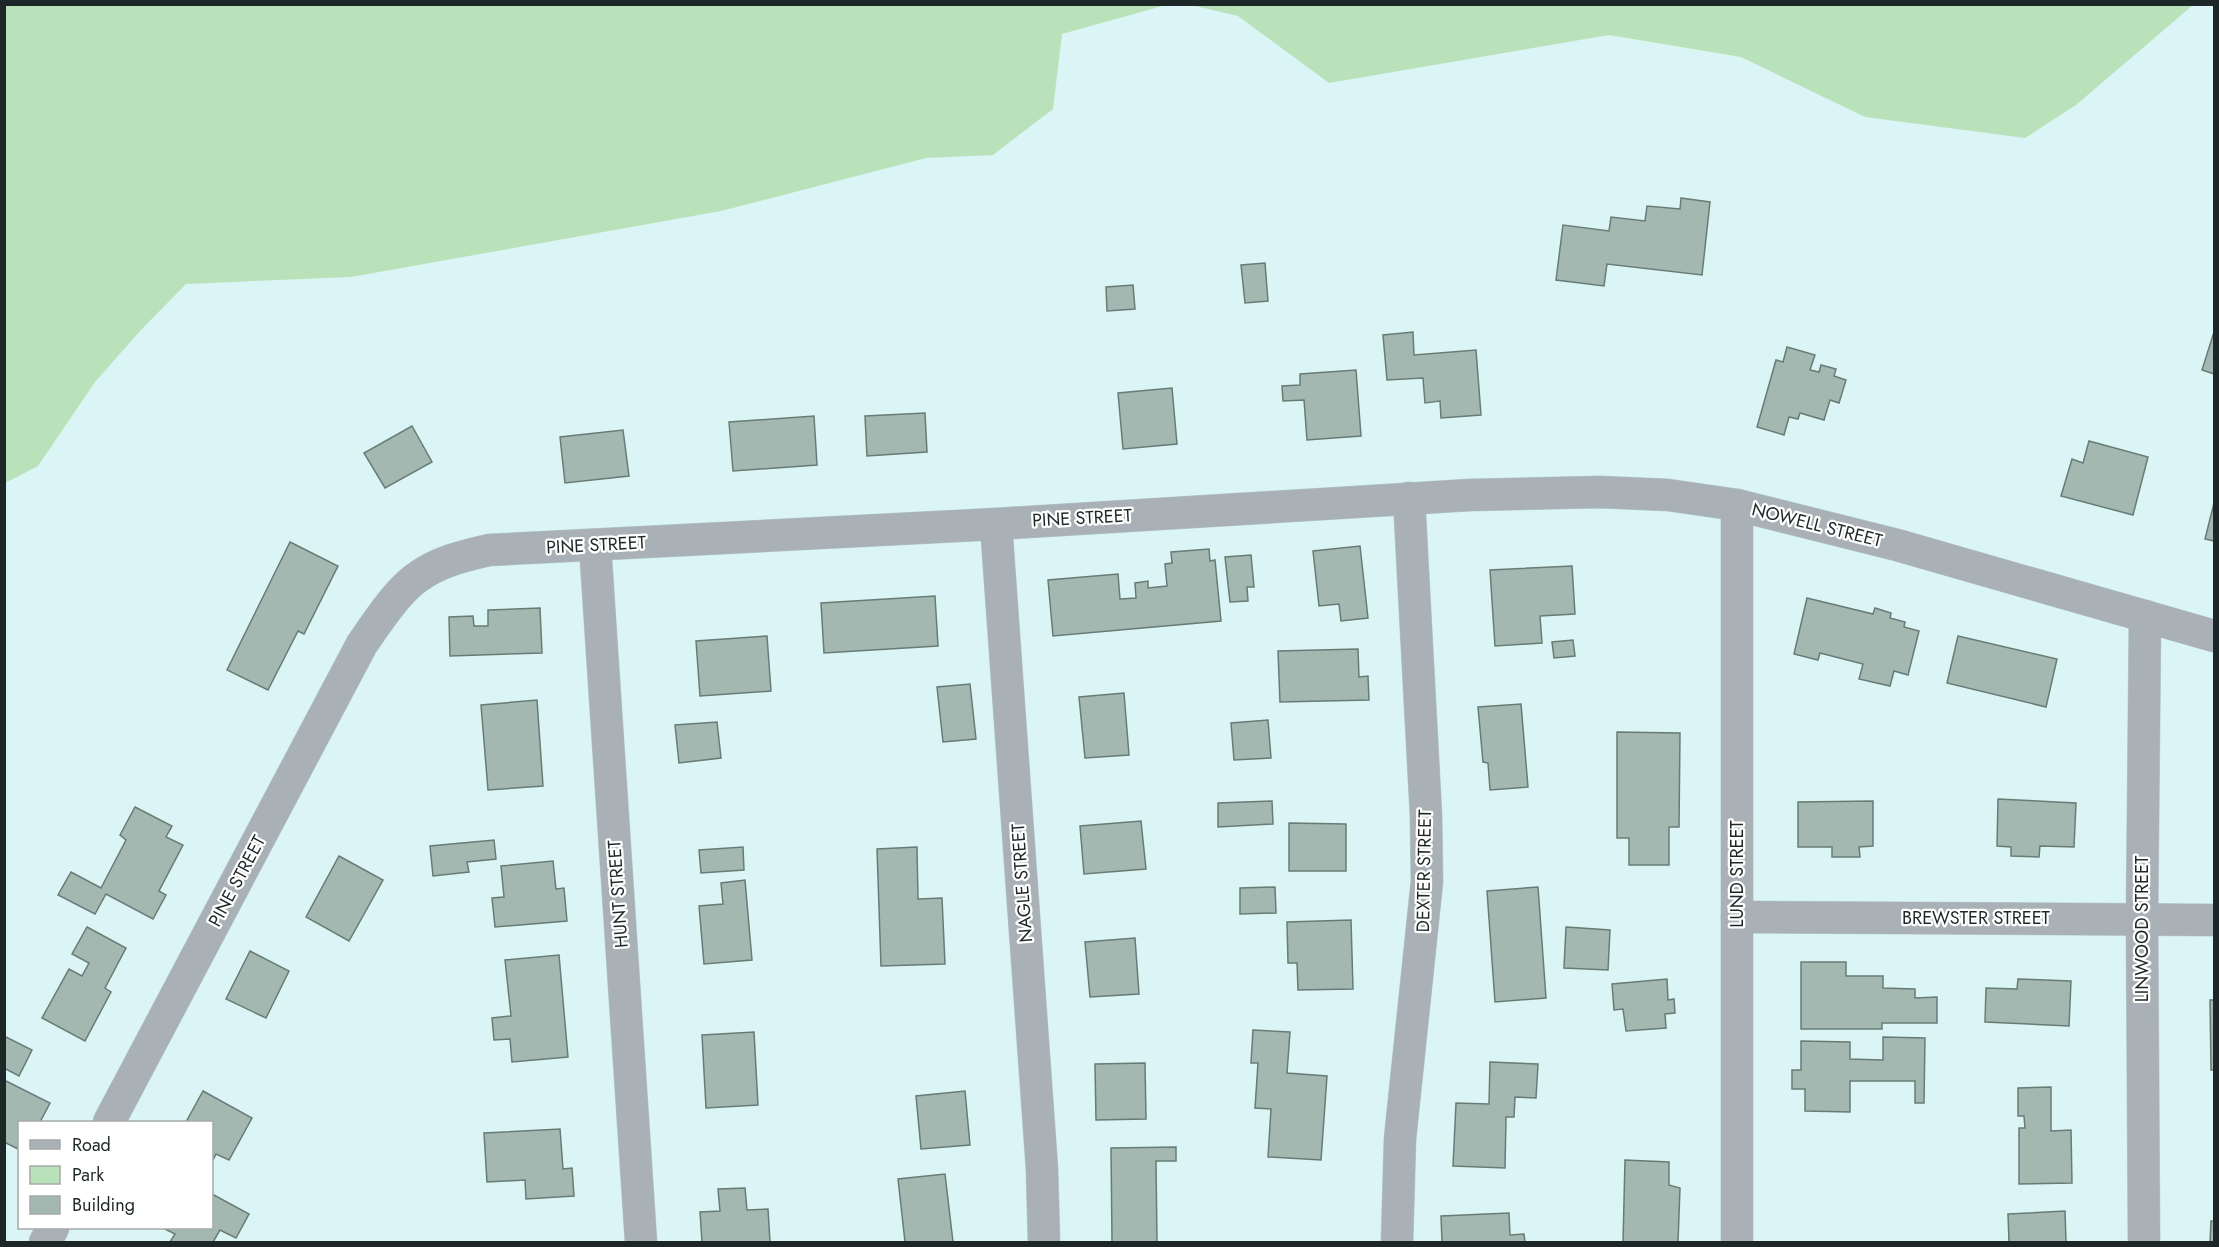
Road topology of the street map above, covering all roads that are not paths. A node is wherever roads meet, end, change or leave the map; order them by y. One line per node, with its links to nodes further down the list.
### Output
1 (1409, 498): 2 (street, NOWELL STREET); 3 (street, PINE STREET); 13 (street, DEXTER STREET)
2 (1737, 505): 5 (street, NOWELL STREET); 7 (street, LUND STREET)
3 (996, 524): 4 (street, PINE STREET); 12 (street, NAGLE STREET)
4 (595, 545): 10 (street, PINE STREET); 11 (street, HUNT STREET)
5 (2145, 616): 6 (street, NOWELL STREET); 8 (street, LINWOOD STREET)
6 (2214, 636)
7 (1737, 917): 8 (street, BREWSTER STREET); 14 (street, LUND STREET)
8 (2142, 920): 9 (street, BREWSTER STREET); 15 (street, LINWOOD STREET)
9 (2214, 920)
10 (110, 1121)
11 (641, 1242)
12 (1044, 1242)
13 (1397, 1242)
14 (1737, 1242)
15 (2144, 1242)

